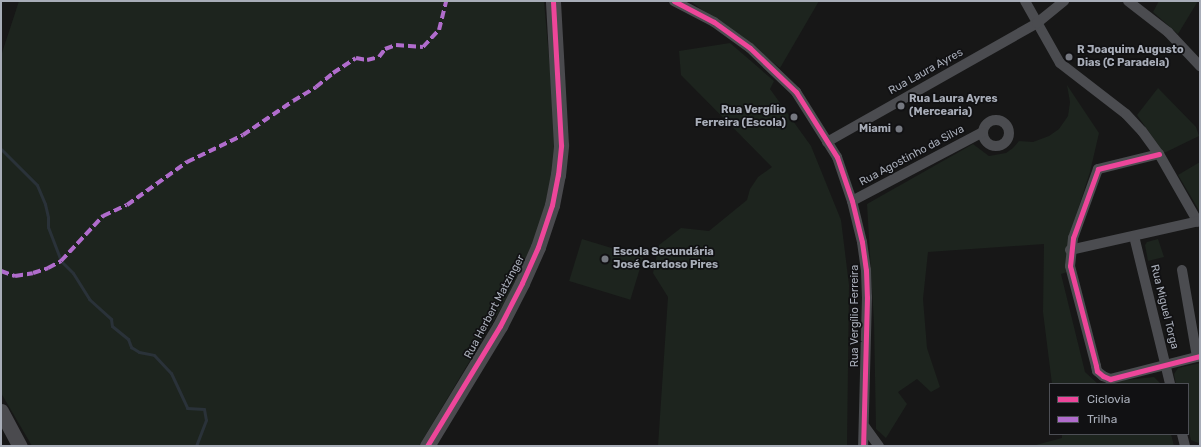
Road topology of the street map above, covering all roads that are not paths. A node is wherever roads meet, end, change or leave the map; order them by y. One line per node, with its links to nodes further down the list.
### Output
1 (552, 1): 23 (street, Rua Herbert Matzinger)
2 (674, 1): 9 (street, Rua Vergílio Ferreira)
3 (1025, 1): 6 (street)
4 (1064, 1): 6 (street, Rua Laura Ayres)
5 (1128, 1): 7 (street)
6 (1037, 23): 9 (street, Rua Laura Ayres); 10 (street)
7 (1200, 66)
8 (983, 132): 11 (street, Rua Agostinho da Silva)
9 (827, 142): 11 (street, Rua Vergílio Ferreira)
10 (1159, 154): 12 (street); 14 (street)
11 (852, 201): 20 (street, Rua Vergílio Ferreira)
12 (1199, 221): 13 (street)
13 (1134, 236): 14 (street); 17 (street, Rua Miguel Torga)
14 (1070, 250): 17 (street)
15 (1182, 270): 16 (street)
16 (1198, 356): 17 (street)
17 (1166, 365): 18 (street, Rua Miguel Torga)
18 (1170, 383)
19 (1, 411): 22 (street)
20 (865, 427): 24 (street, Rua Vergílio Ferreira); 25 (street)
21 (1182, 435): 26 (street)
22 (20, 446)
23 (427, 446)
24 (863, 446)
25 (879, 446)
26 (1185, 446)

